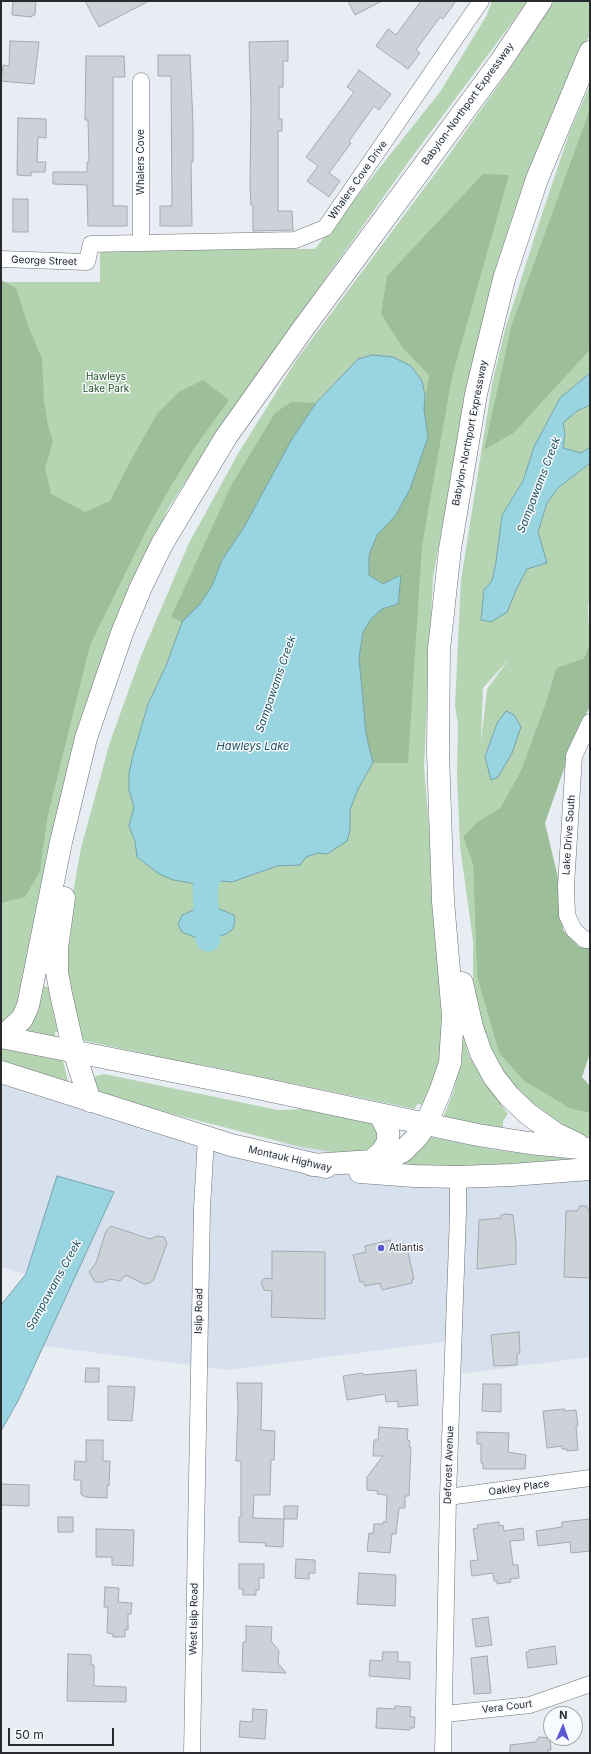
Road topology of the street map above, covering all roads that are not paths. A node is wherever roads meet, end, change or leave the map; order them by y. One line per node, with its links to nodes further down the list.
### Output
1 (481, 1): 5 (street, Whalers Cove Drive)
2 (541, 1): 8 (main road, Babylon-Northport Expressway)
3 (590, 52): 10 (main road, Babylon-Northport Expressway)
4 (141, 81): 5 (street, Whalers Cove)
5 (141, 243): 7 (street, Whalers Cove Drive)
6 (1, 259): 7 (street, George Street)
7 (87, 262)
8 (267, 381): 12 (main road); 13 (main road)
9 (590, 722): 11 (street, Lake Drive South)
10 (442, 831): 17 (main road); 19 (main road)
11 (590, 940)
12 (2, 1037): 13 (main road)
13 (74, 1051): 15 (main road); 16 (main road)
14 (1, 1072): 15 (main road, Montauk Highway)
15 (90, 1101): 18 (main road, Montauk Highway)
16 (380, 1114): 17 (main road); 20 (main road)
17 (426, 1124): 19 (main road); 20 (main road)
18 (206, 1138): 21 (main road, Montauk Highway); 24 (street, Islip Road)
19 (590, 1156): 22 (main road, Montauk Highway)
20 (370, 1162): 21 (main road)
21 (312, 1165): 22 (main road, Montauk Highway)
22 (458, 1177): 25 (street, Deforest Avenue)
23 (590, 1478): 25 (street, Oakley Place)
24 (196, 1484): 28 (street, West Islip Road)
25 (448, 1497): 27 (street, Deforest Avenue)
26 (590, 1684): 27 (street, Vera Court)
27 (445, 1714): 29 (street, Deforest Avenue)
28 (192, 1753)
29 (443, 1753)

